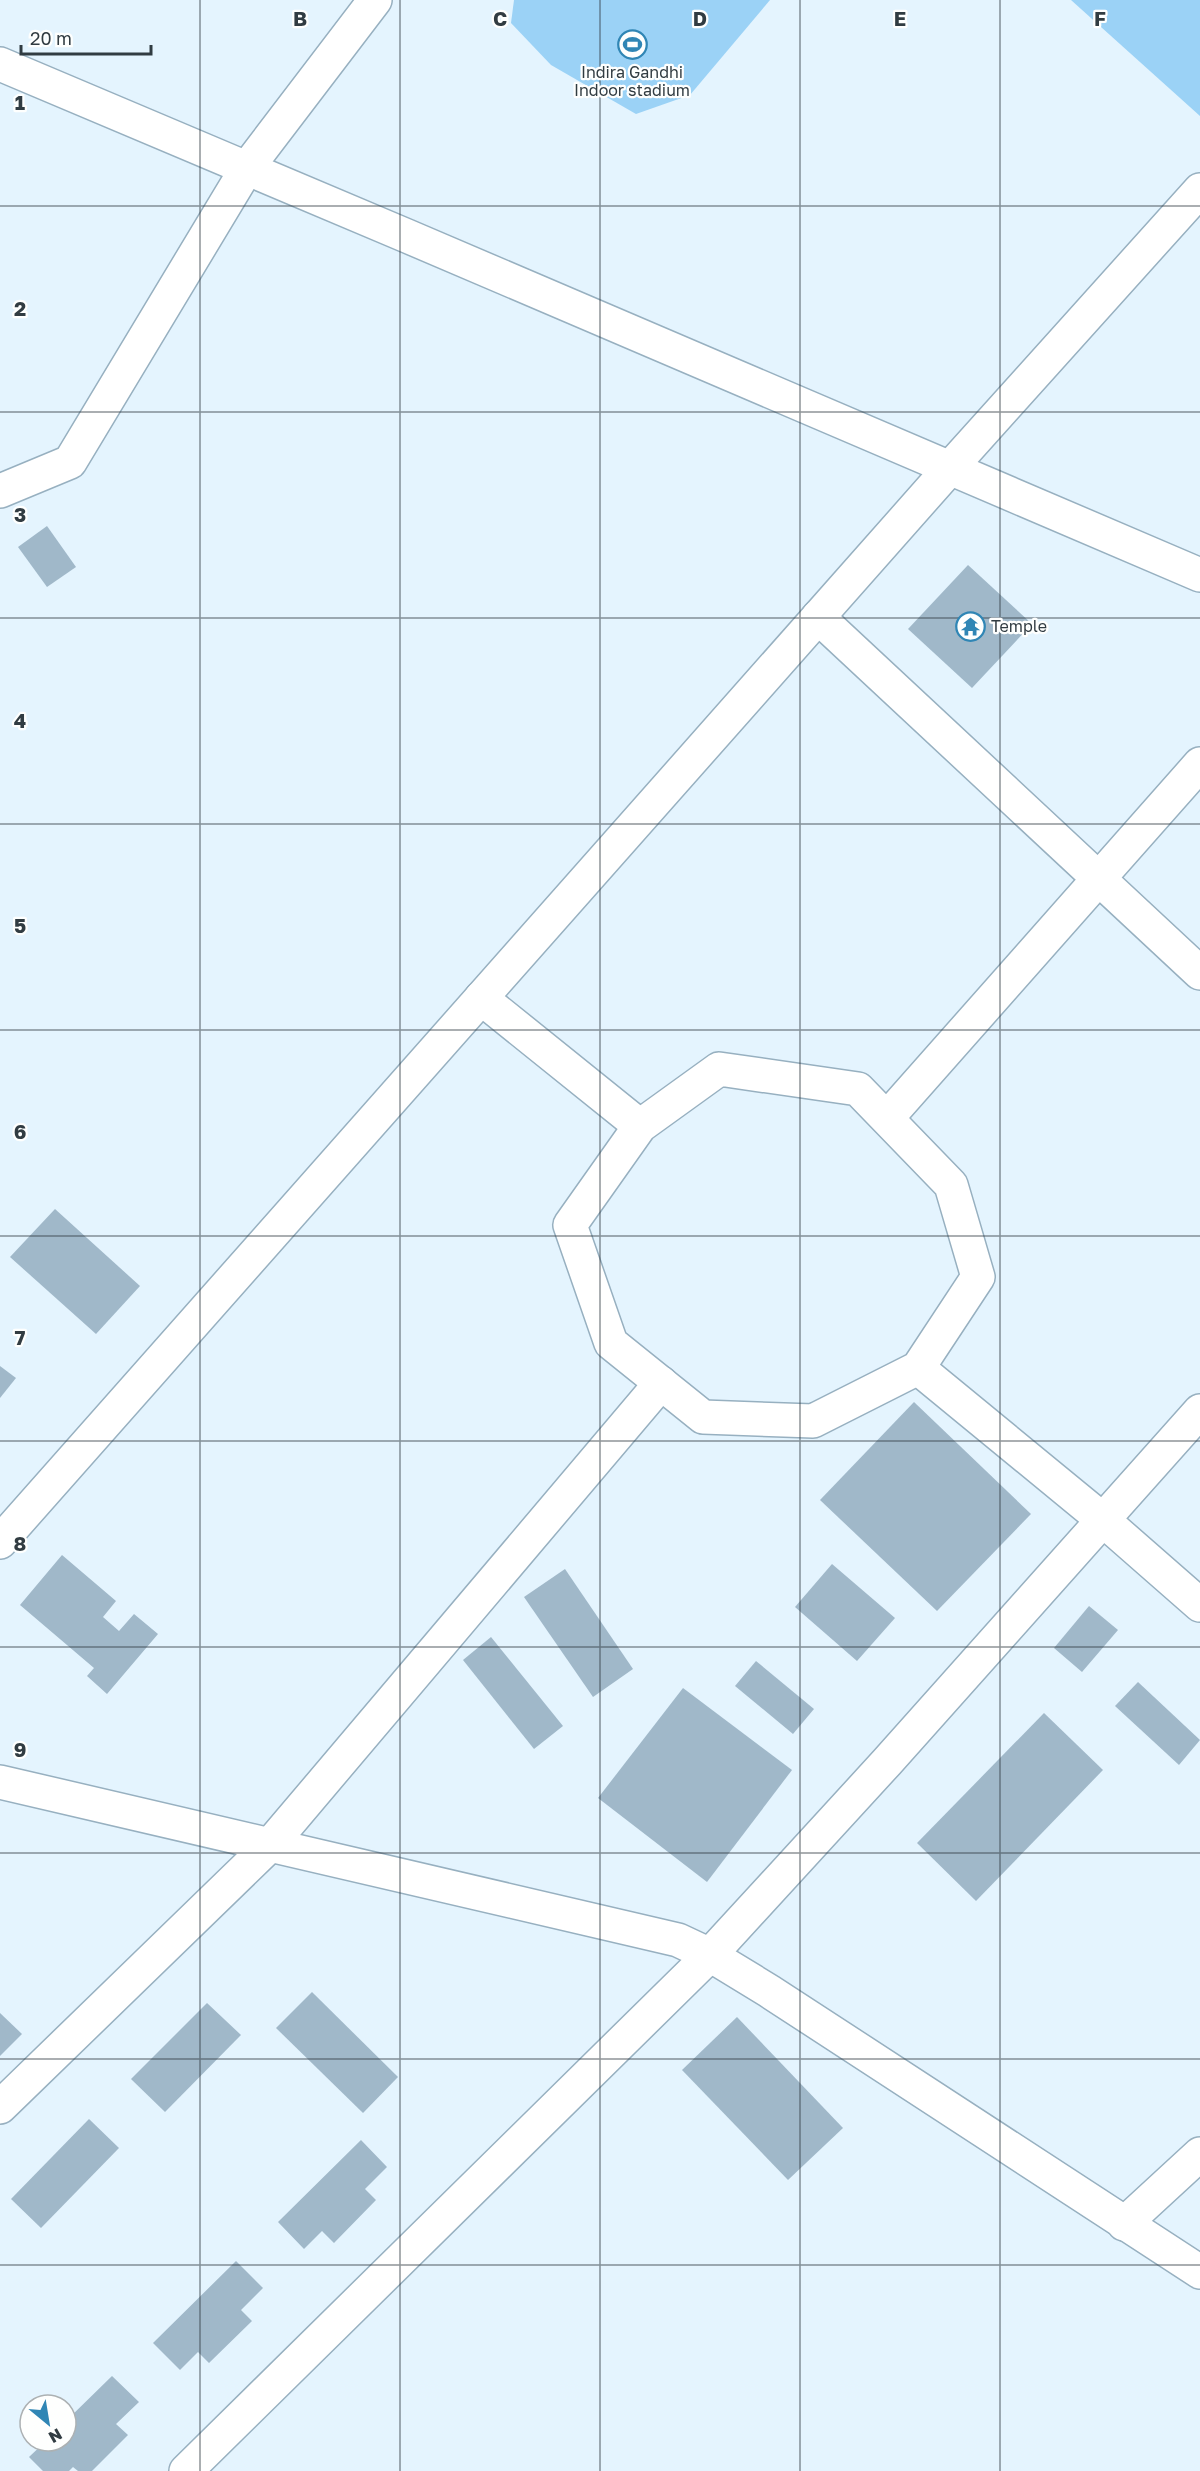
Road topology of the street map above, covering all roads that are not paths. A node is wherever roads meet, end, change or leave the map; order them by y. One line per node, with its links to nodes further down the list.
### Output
1 (375, 0): 3 (street)
2 (0, 64): 3 (street)
3 (247, 168): 5 (street); 6 (street)
4 (1200, 190): 5 (street)
5 (950, 468): 7 (street); 8 (street)
6 (0, 491)
7 (1200, 575)
8 (818, 617): 10 (street); 12 (street)
9 (1200, 764): 10 (street)
10 (1099, 879): 11 (street); 13 (street)
11 (1200, 973)
12 (481, 998): 14 (street); 19 (street)
13 (887, 1118): 14 (street); 15 (street)
14 (640, 1125): 16 (street)
15 (918, 1368): 16 (street); 18 (street)
16 (661, 1383): 22 (street)
17 (1200, 1411): 18 (street)
18 (1103, 1520): 20 (street); 23 (street)
19 (0, 1542)
20 (1200, 1605)
21 (0, 1782): 22 (street)
22 (270, 1845): 23 (street); 24 (street)
23 (710, 1955): 26 (street); 28 (street)
24 (0, 2107)
25 (1200, 2154): 26 (street)
26 (1124, 2224): 27 (street)
27 (1200, 2272)
28 (186, 2471)

